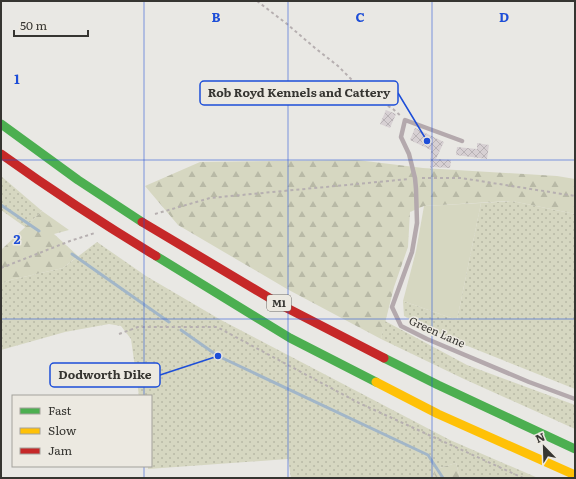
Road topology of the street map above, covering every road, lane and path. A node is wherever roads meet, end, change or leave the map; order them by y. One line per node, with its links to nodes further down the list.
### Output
1 (257, 1): 2 (path)
2 (405, 120): 4 (lane); 6 (lane, Green Lane)
3 (1, 124): 13 (highway, M1)
4 (462, 141)
5 (1, 154): 14 (highway, M1)
6 (415, 178): 7 (path); 8 (path); 12 (lane, Green Lane)
7 (575, 196)
8 (168, 210)
9 (70, 241): 10 (path)
10 (1, 268)
11 (119, 334): 15 (path)
12 (575, 399)
13 (575, 449)
14 (575, 475)
15 (523, 478)

